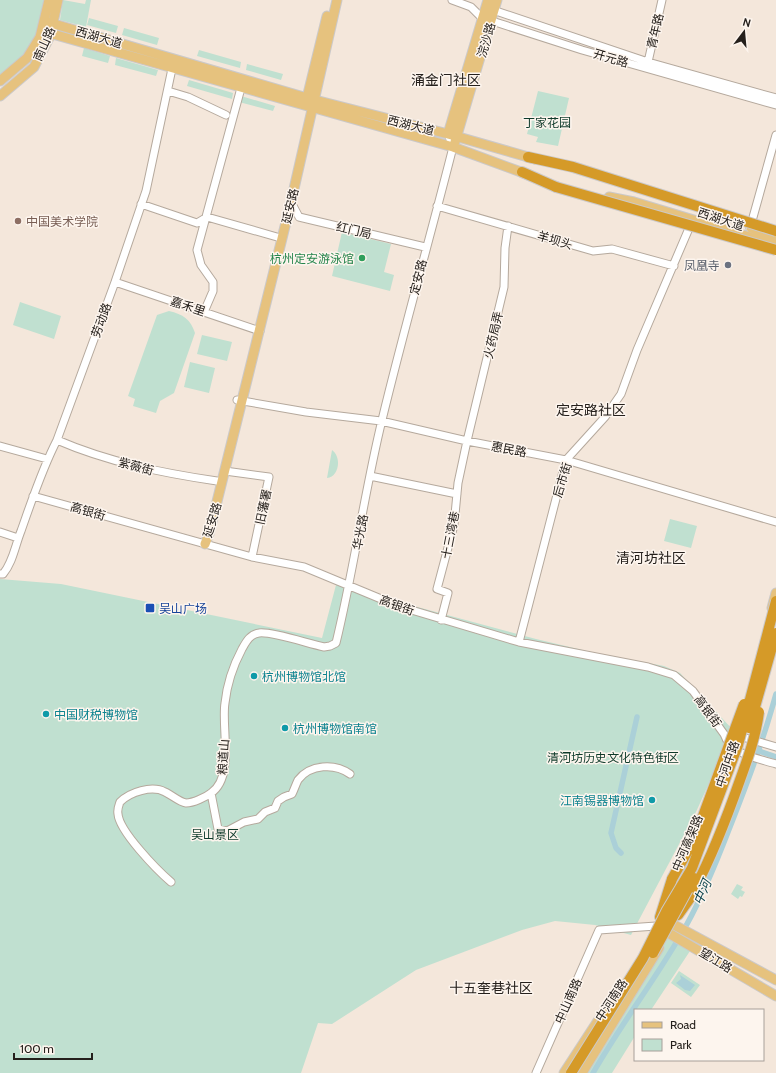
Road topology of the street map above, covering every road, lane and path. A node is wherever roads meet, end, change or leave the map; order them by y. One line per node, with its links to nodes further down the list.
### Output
1 (49, 0): 11 (main road, 南山路)
2 (58, 0): 11 (main road, 南山路)
3 (331, 0): 19 (main road, 延安路)
4 (337, 0): 19 (main road, 延安路)
5 (452, 0): 9 (street, 开元路)
6 (497, 0): 8 (main road, 浣沙路)
7 (662, 0): 12 (street, 青年路)
8 (489, 6): 9 (main road); 10 (main road, 浣沙路); 12 (street, 开元路)
9 (482, 18): 10 (street, 开元路); 22 (main road)
10 (492, 21): 20 (street, 开元路); 24 (main road, 浣沙路)
11 (48, 27): 13 (main road, 西湖大道); 14 (main road, 南山路); 17 (main road, 南山路)
12 (648, 62): 18 (street, 开元路)
13 (173, 63): 15 (main road, 西湖大道); 16 (street, 劳动路); 19 (main road, 西湖大道)
14 (0, 81)
15 (241, 88): 19 (main road, 西湖大道); 31 (street)
16 (168, 91): 21 (street); 29 (street, 劳动路)
17 (0, 96)
18 (776, 98)
19 (310, 103): 22 (main road, 西湖大道); 25 (main road, 西湖大道); 28 (main road, 延安路); 37 (main road, 延安路)
20 (776, 105)
21 (226, 115)
22 (448, 134): 24 (main road, 西湖大道); 25 (street)
23 (776, 135): 35 (street)
24 (458, 137): 25 (main road, 浣沙路); 26 (main road, 西湖大道)
25 (453, 147): 27 (main road, 西湖大道); 30 (street, 定安路)
26 (528, 157): 34 (highway, bridge); 35 (main road, 西湖大道)
27 (522, 172): 35 (main road, 西湖大道); 40 (highway, bridge)
28 (291, 202): 39 (street, 红门局); 44 (main road, 延安路)
29 (141, 204): 31 (street); 42 (street, 劳动路)
30 (437, 206): 32 (street, 羊坝头); 39 (street, 定安路)
31 (207, 217): 37 (street); 43 (street)
32 (508, 226): 41 (street, 羊坝头); 48 (street, 火药局弄)
33 (690, 226): 41 (street, 后市街)
34 (776, 231)
35 (749, 232): 36 (main road, 西湖大道); 38 (main road); 40 (main road)
36 (776, 236)
37 (277, 237): 44 (main road, 延安路)
38 (776, 245)
39 (425, 247): 46 (street, 定安路)
40 (776, 250)
41 (674, 266): 51 (street, 后市街)
42 (115, 282): 43 (street, 嘉禾里); 47 (street, 劳动路)
43 (204, 312): 44 (street, 嘉禾里)
44 (257, 330): 45 (main road, 延安路)
45 (240, 400): 46 (street, 惠民路); 52 (main road, 延安路); 54 (main road, 延安路)
46 (381, 421): 48 (street, 惠民路); 53 (street, 华光路)
47 (57, 440): 50 (street, 劳动路); 54 (street, 紫薇街)
48 (467, 441): 51 (street, 惠民路); 55 (street, 十三湾巷)
49 (0, 446): 50 (street)
50 (47, 459): 56 (street, 劳动路)
51 (566, 460): 57 (street, 惠民路); 68 (street, 后市街)
52 (225, 471): 60 (main road, 延安路); 61 (street, 旧藩署)
53 (370, 476): 55 (street); 63 (street, 华光路)
54 (217, 480): 60 (main road, 延安路)
55 (457, 494): 66 (street, 十三湾巷)
56 (33, 496): 59 (street, 劳动路); 60 (street, 高银街)
57 (776, 522)
58 (0, 532): 59 (street)
59 (18, 538): 62 (street, 劳动路)
60 (205, 544): 61 (street, 高银街)
61 (252, 557): 63 (street, 高银街)
62 (2, 574)
63 (349, 587): 66 (street, 高银街); 69 (street, 华光路)
64 (776, 593): 73 (main road, 中河中路)
65 (776, 601): 71 (highway, 中河高架路, bridge)
66 (441, 620): 68 (street, 高银街)
67 (776, 633): 71 (highway, 中河高架路, bridge)
68 (519, 642): 72 (street, 高银街)
69 (336, 643): 80 (street, 粮道山)
70 (776, 648): 74 (main road, 中河中路)
71 (758, 682): 82 (highway, bridge); 83 (highway, bridge); 88 (highway, 中河高架路, bridge); 89 (highway, 中河高架路, bridge)
72 (724, 734): 73 (street); 76 (street, 高银街)
73 (737, 735): 74 (street); 76 (main road, 中河中路)
74 (754, 740): 75 (street); 77 (main road, 中河中路)
75 (775, 746)
76 (733, 748): 77 (street); 82 (main road, 中河中路)
77 (748, 755): 78 (street); 83 (main road, 中河中路)
78 (776, 764)
79 (350, 774): 80 (street)
80 (212, 793): 81 (street)
81 (171, 882)
82 (658, 921): 83 (main road, 望江路); 86 (street, 中山南路); 87 (main road, 中河南路)
83 (677, 932): 84 (main road, 望江路); 85 (main road, 望江路); 90 (main road, 中河南路)
84 (776, 980)
85 (776, 996)
86 (536, 1073)
87 (564, 1073)
88 (571, 1073)
89 (578, 1073)
90 (582, 1073)

